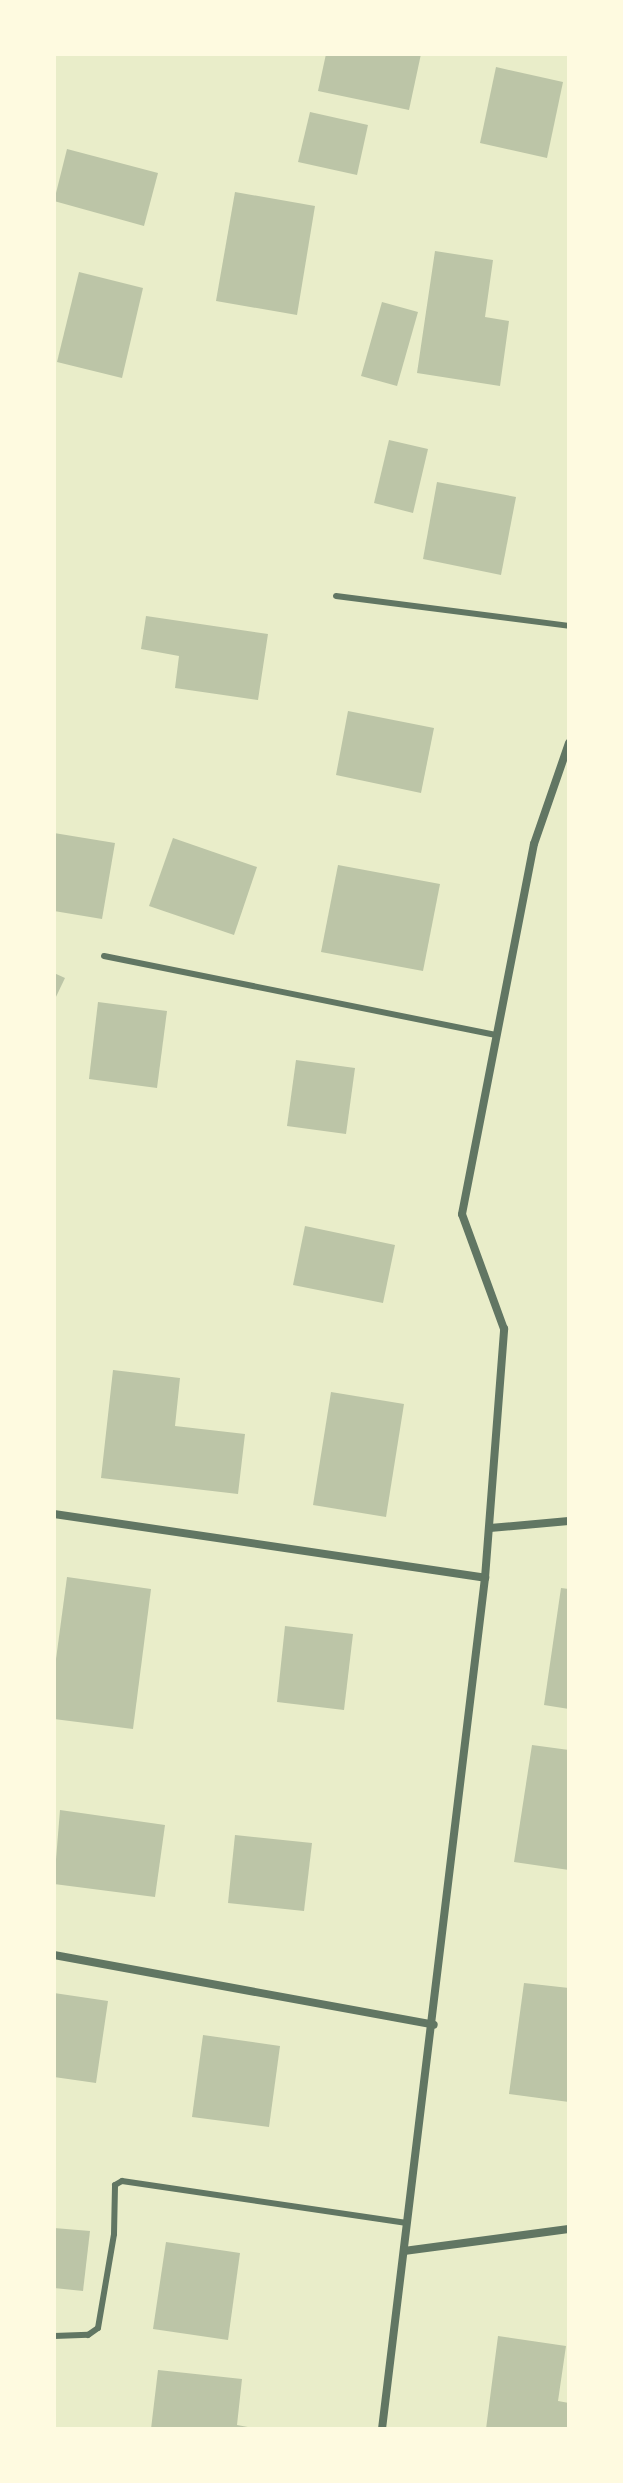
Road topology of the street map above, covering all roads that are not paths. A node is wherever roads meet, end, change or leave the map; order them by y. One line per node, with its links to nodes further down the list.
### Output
1 (336, 596): 2 (lane)
2 (569, 626)
3 (569, 743): 5 (street)
4 (104, 956): 5 (lane)
5 (497, 1035): 8 (street)
6 (54, 1514): 9 (street)
7 (569, 1521): 8 (street)
8 (490, 1528): 9 (street)
9 (485, 1578): 11 (street)
10 (54, 1955): 11 (street)
11 (434, 2025): 12 (street)
12 (407, 2223): 14 (street); 15 (lane)
13 (569, 2229): 14 (street)
14 (404, 2251): 16 (street)
15 (54, 2336)
16 (382, 2429)

